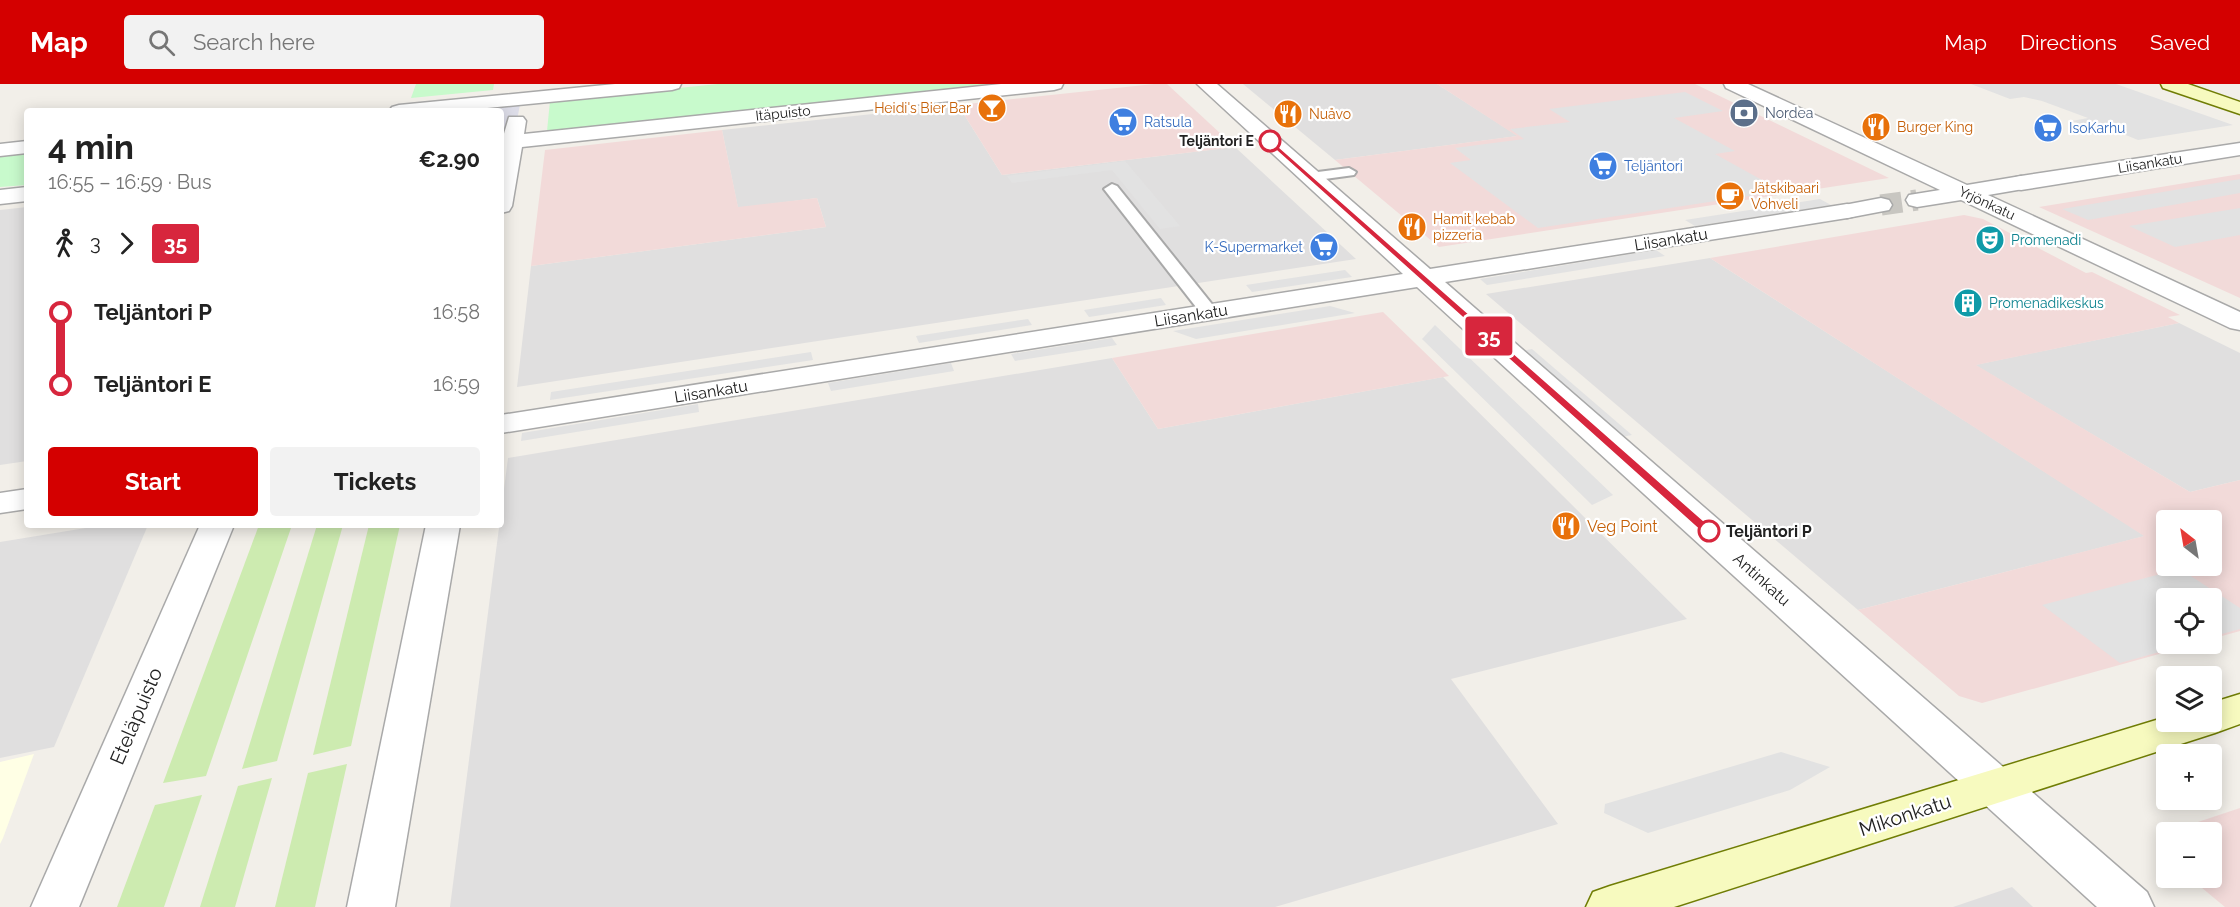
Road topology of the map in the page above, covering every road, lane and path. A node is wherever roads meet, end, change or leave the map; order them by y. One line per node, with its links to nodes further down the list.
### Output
1 (672, 84): 6 (street)
2 (1054, 84): 9 (street, Itäpuisto)
3 (1206, 84): 15 (street, Antinkatu)
4 (1733, 84): 17 (street, Yrjönkatu)
5 (2170, 84): 8 (main road)
6 (522, 92): 7 (street); 9 (street)
7 (398, 102)
8 (2240, 108)
9 (507, 142): 14 (street)
10 (24, 147): 12 (street)
11 (2240, 149): 17 (street, Liisankatu)
12 (0, 150)
13 (1349, 172): 15 (lane)
14 (504, 174)
15 (1311, 177): 22 (street, Antinkatu)
16 (1112, 189): 23 (lane)
17 (1964, 192): 20 (street, Liisankatu); 24 (street, Yrjönkatu)
18 (24, 194): 19 (street)
19 (0, 197)
20 (1917, 200)
21 (1881, 205): 22 (street, Liisankatu)
22 (1425, 278): 23 (street, Liisankatu); 33 (street, Antinkatu)
23 (1209, 312): 25 (street, Liisankatu)
24 (2240, 322)
25 (504, 424)
26 (24, 499): 27 (street)
27 (0, 503)
28 (216, 528): 34 (street, Eteläpuisto)
29 (442, 528): 35 (street)
30 (2240, 709): 31 (main road)
31 (2222, 715)
32 (2169, 732): 33 (main road, Mikonkatu)
33 (1995, 786): 36 (main road, Mikonkatu); 37 (street, Antinkatu)
34 (55, 907)
35 (371, 907)
36 (1610, 907)
37 (2130, 907)

